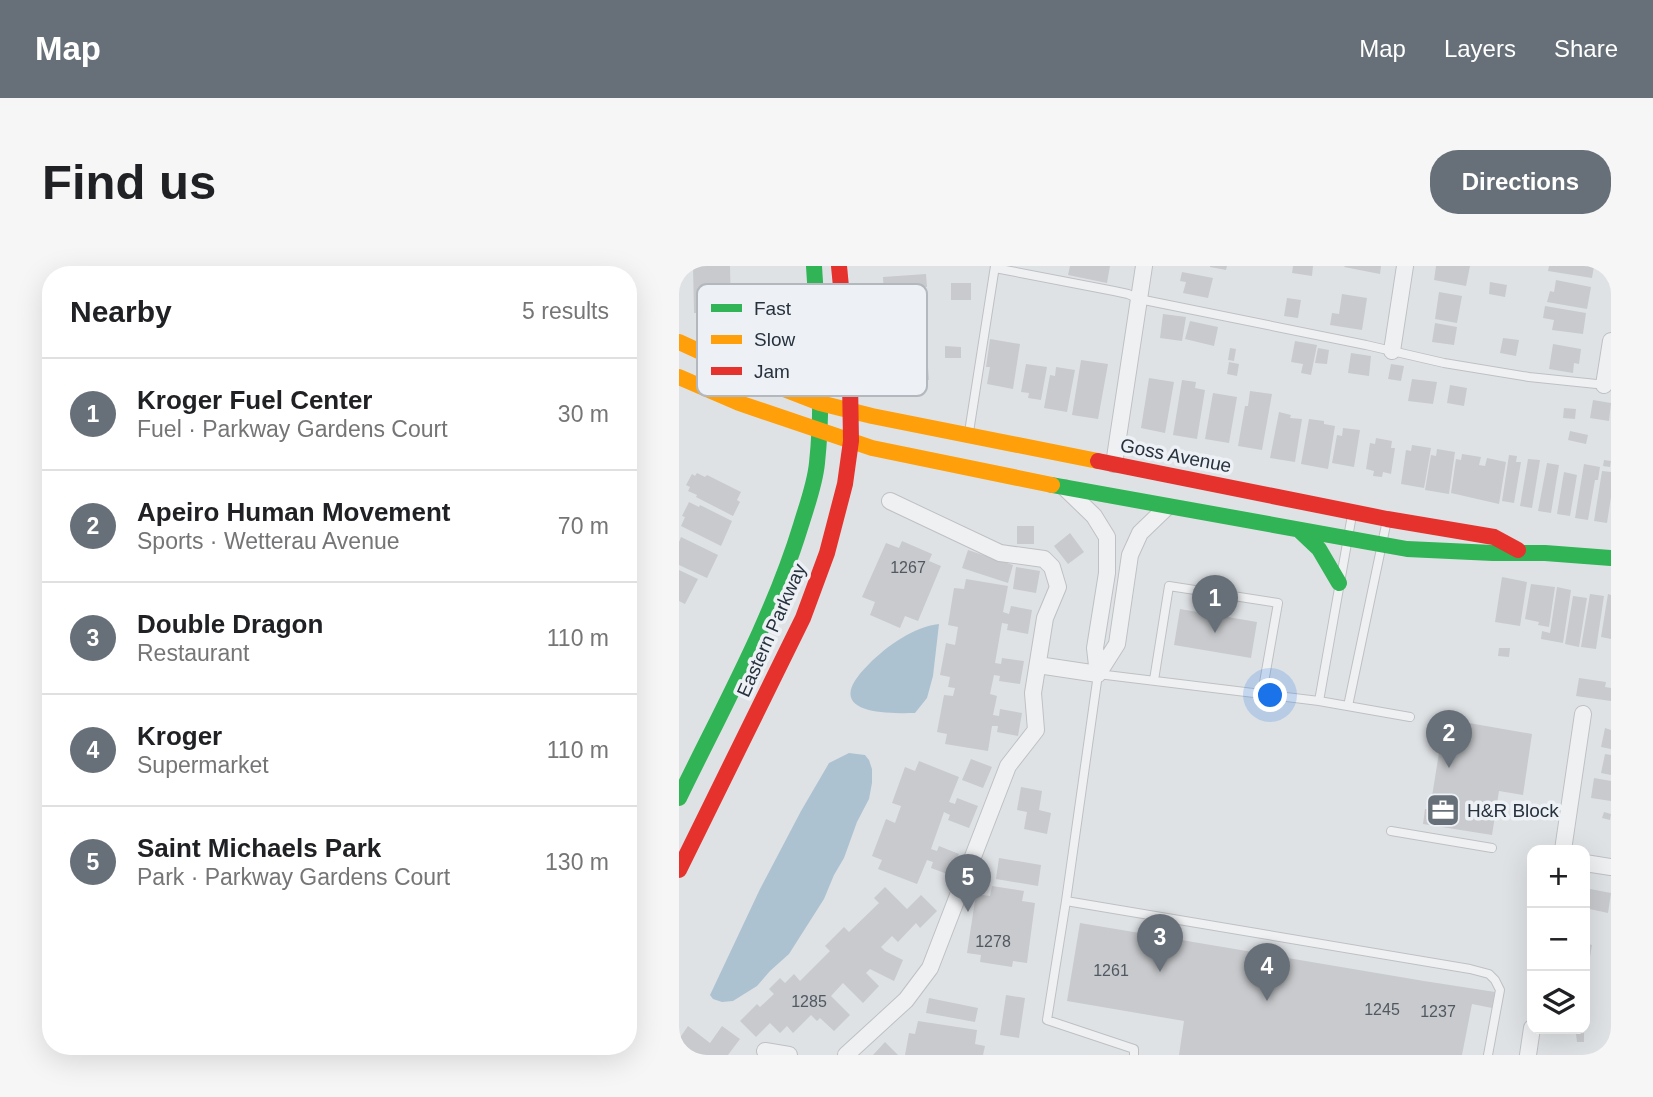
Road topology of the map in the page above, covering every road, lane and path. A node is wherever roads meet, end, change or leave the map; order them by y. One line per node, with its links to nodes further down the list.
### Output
1 (814, 266): 6 (main road, Eastern Parkway)
2 (839, 266): 7 (main road, Eastern Parkway)
3 (1144, 266): 8 (street)
4 (1405, 266): 12 (street)
5 (995, 267): 8 (lane); 23 (lane)
6 (815, 284)
7 (841, 284)
8 (1139, 299): 12 (lane); 25 (street)
9 (1611, 341): 15 (street)
10 (679, 342): 11 (main road, Goss Avenue)
11 (697, 350)
12 (1392, 351): 15 (lane)
13 (679, 377): 14 (main road, Goss Avenue)
14 (697, 385)
15 (1608, 385)
16 (723, 396): 22 (main road, Goss Avenue)
17 (801, 396): 20 (main road, Goss Avenue)
18 (820, 396): 20 (main road, Eastern Parkway)
19 (850, 396): 21 (main road, Eastern Parkway)
20 (820, 404): 21 (main road, Goss Avenue); 22 (main road, Eastern Parkway)
21 (851, 411): 23 (main road, Goss Avenue); 24 (main road, Eastern Parkway)
22 (819, 430): 24 (main road, Goss Avenue); 45 (main road, Eastern Parkway)
23 (968, 435): 25 (main road, Goss Avenue)
24 (851, 442): 26 (main road, Goss Avenue); 51 (main road, Eastern Parkway)
25 (1114, 464): 29 (main road, Goss Avenue)
26 (1065, 488): 28 (main road, Goss Avenue); 38 (street)
27 (890, 501): 37 (street)
28 (1167, 507): 31 (main road, Goss Avenue); 38 (street)
29 (1352, 512): 30 (main road, Goss Avenue); 32 (lane)
30 (1387, 519): 33 (lane); 34 (main road, Goss Avenue)
31 (1300, 531): 32 (main road, Goss Avenue); 36 (main road)
32 (1348, 539): 33 (main road, Goss Avenue); 36 (lane)
33 (1381, 544): 34 (main road, Goss Avenue); 42 (lane)
34 (1522, 552): 35 (main road, Goss Avenue)
35 (1611, 558)
36 (1339, 583): 41 (lane)
37 (1038, 666): 38 (street); 56 (street)
38 (1098, 674): 39 (lane); 52 (lane)
39 (1154, 680): 40 (lane); 40 (lane)
40 (1262, 694): 41 (lane)
41 (1318, 701): 42 (lane)
42 (1348, 706): 44 (lane)
43 (1583, 714): 47 (street)
44 (1410, 717)
45 (679, 798)
46 (1391, 831): 48 (lane)
47 (1564, 845)
48 (1492, 848)
49 (1590, 864): 50 (street)
50 (1611, 867)
51 (679, 870)
52 (1066, 901): 57 (lane); 58 (lane)
53 (1531, 1034): 59 (street)
54 (765, 1051): 55 (street)
55 (789, 1055)
56 (846, 1055)
57 (1134, 1055)
58 (1488, 1055)
59 (1528, 1055)

